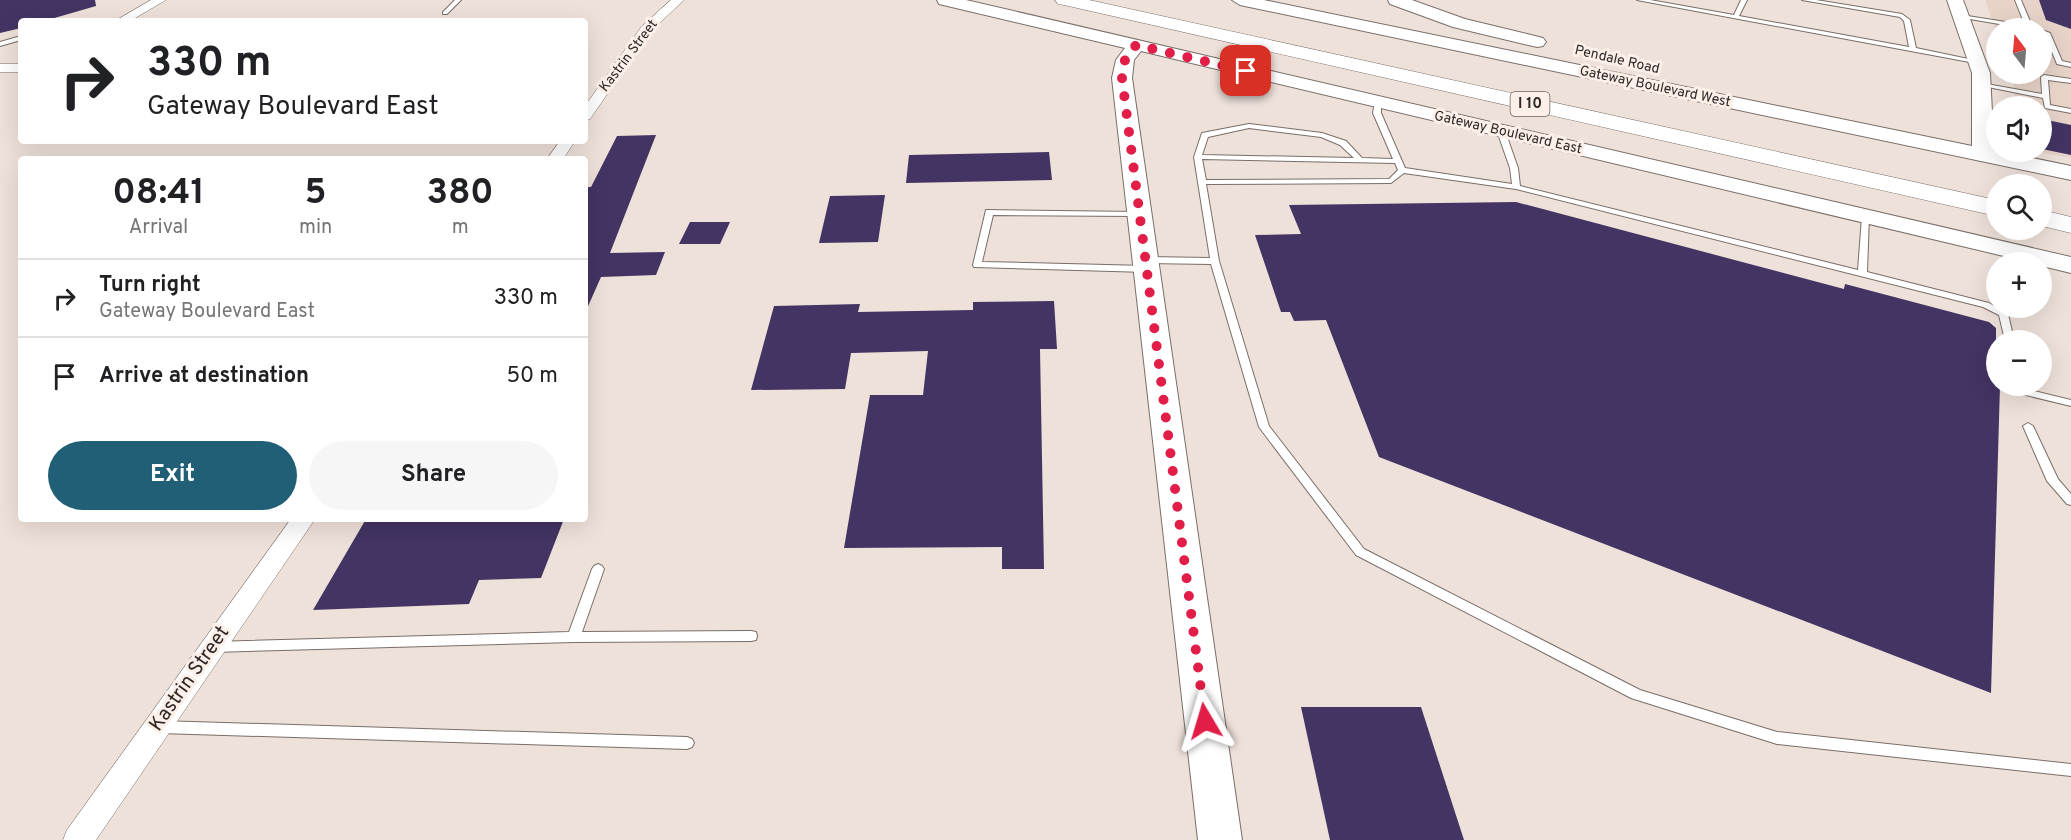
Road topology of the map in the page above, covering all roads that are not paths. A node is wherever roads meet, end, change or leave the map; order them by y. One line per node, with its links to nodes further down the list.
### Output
1 (160, 0): 16 (street)
2 (458, 0): 14 (lane)
3 (678, 0): 37 (street, Kastrin Street)
4 (945, 0): 21 (main road, Gateway Boulevard East)
5 (1064, 0): 51 (highway, I 10)
6 (1132, 0): 48 (highway, I 10)
7 (1240, 0): 38 (main road, Gateway Boulevard West)
8 (1395, 0): 23 (main road, Pendale Road)
9 (1640, 0): 15 (lane)
10 (1744, 0): 15 (lane)
11 (1804, 0): 24 (lane)
12 (2018, 0): 18 (lane)
13 (1958, 9): 17 (lane); 25 (main road)
14 (445, 13)
15 (1736, 17): 24 (lane)
16 (126, 18)
17 (1992, 18)
18 (2026, 18)
19 (18, 39): 20 (lane)
20 (0, 44)
21 (1136, 45): 34 (main road, Gateway Boulevard East); 52 (main road)
22 (2052, 45): 27 (lane)
23 (1559, 47)
24 (1913, 49): 25 (lane)
25 (1975, 61): 31 (main road)
26 (1629, 62): 38 (main road, Pendale Road)
27 (2071, 65)
28 (0, 68): 29 (street)
29 (18, 68)
30 (2071, 81): 33 (lane)
31 (1981, 85): 32 (lane); 40 (main road)
32 (2041, 96)
33 (2046, 96)
34 (1378, 102): 39 (main road, Gateway Boulevard East); 43 (lane)
35 (2052, 108): 36 (lane)
36 (2071, 111)
37 (588, 112)
38 (1837, 124): 40 (main road, Gateway Boulevard West)
39 (1501, 131): 47 (lane); 53 (main road, Gateway Boulevard East)
40 (1983, 155): 45 (main road, Gateway Boulevard West)
41 (1198, 157): 42 (lane); 42 (lane); 46 (lane)
42 (1360, 160): 43 (lane)
43 (1398, 161): 44 (lane)
44 (1402, 170): 46 (lane); 47 (lane)
45 (2071, 173)
46 (1202, 182): 56 (lane)
47 (1516, 187): 59 (lane)
48 (1986, 187)
49 (2052, 200): 50 (highway)
50 (2071, 205)
51 (1986, 206)
52 (1141, 214): 57 (main road); 57 (lane)
53 (1866, 217): 58 (main road, Gateway Boulevard East); 59 (lane)
54 (2052, 220): 55 (highway)
55 (2071, 225)
56 (1215, 261): 57 (lane); 72 (lane)
57 (1146, 265): 74 (main road)
58 (2071, 265)
59 (1862, 274): 60 (lane)
60 (2007, 330)
61 (2042, 396): 62 (lane)
62 (2071, 403)
63 (2028, 426): 64 (lane)
64 (2071, 501)
65 (301, 522): 69 (street, Kastrin Street)
66 (598, 569): 67 (lane)
67 (574, 636): 68 (lane); 69 (lane)
68 (751, 636)
69 (213, 647): 70 (street, Kastrin Street)
70 (157, 727): 71 (lane); 73 (street, Kastrin Street)
71 (687, 743)
72 (2071, 770)
73 (78, 840)
74 (1220, 840)

